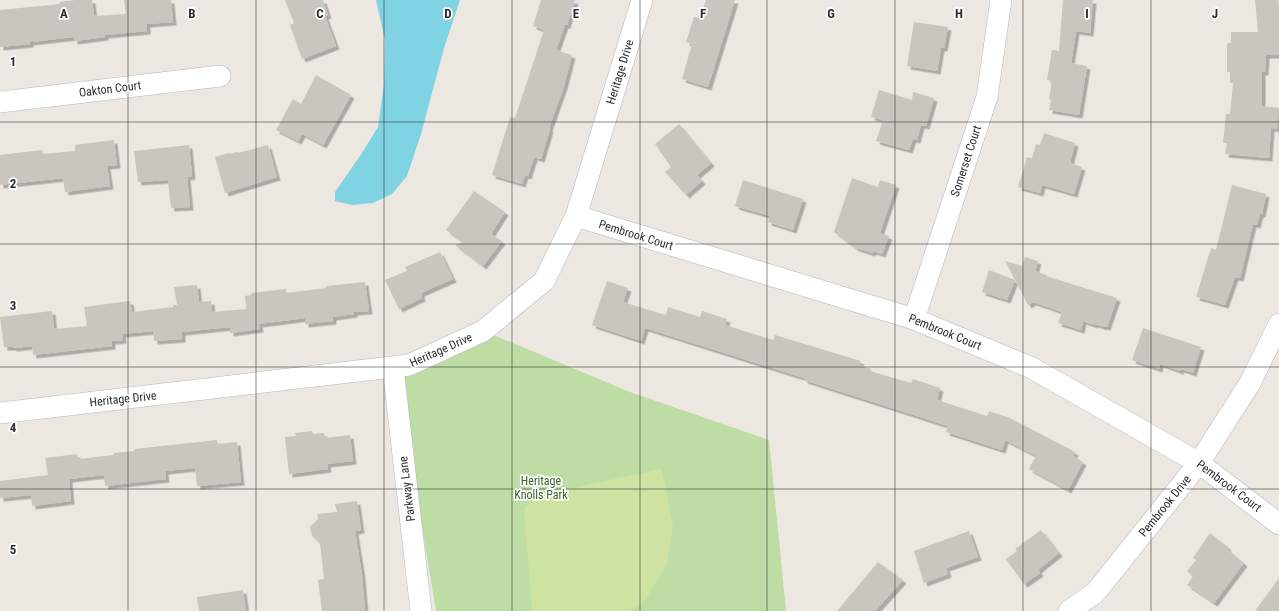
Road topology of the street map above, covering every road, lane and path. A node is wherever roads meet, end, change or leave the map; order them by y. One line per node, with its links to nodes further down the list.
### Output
1 (642, 0): 5 (street, Heritage Drive)
2 (1001, 0): 6 (street, Somerset Court)
3 (220, 76): 4 (street, Oakton Court)
4 (0, 102)
5 (576, 216): 6 (street, Pembrook Court); 8 (street, Heritage Drive)
6 (914, 318): 10 (street, Pembrook Court)
7 (1279, 324): 10 (street, Pembrook Drive)
8 (393, 368): 9 (street, Heritage Drive); 12 (street, Parkway Lane)
9 (0, 413)
10 (1200, 462): 11 (street, Pembrook Court); 13 (street, Pembrook Drive)
11 (1279, 524)
12 (421, 611)
13 (1069, 611)

